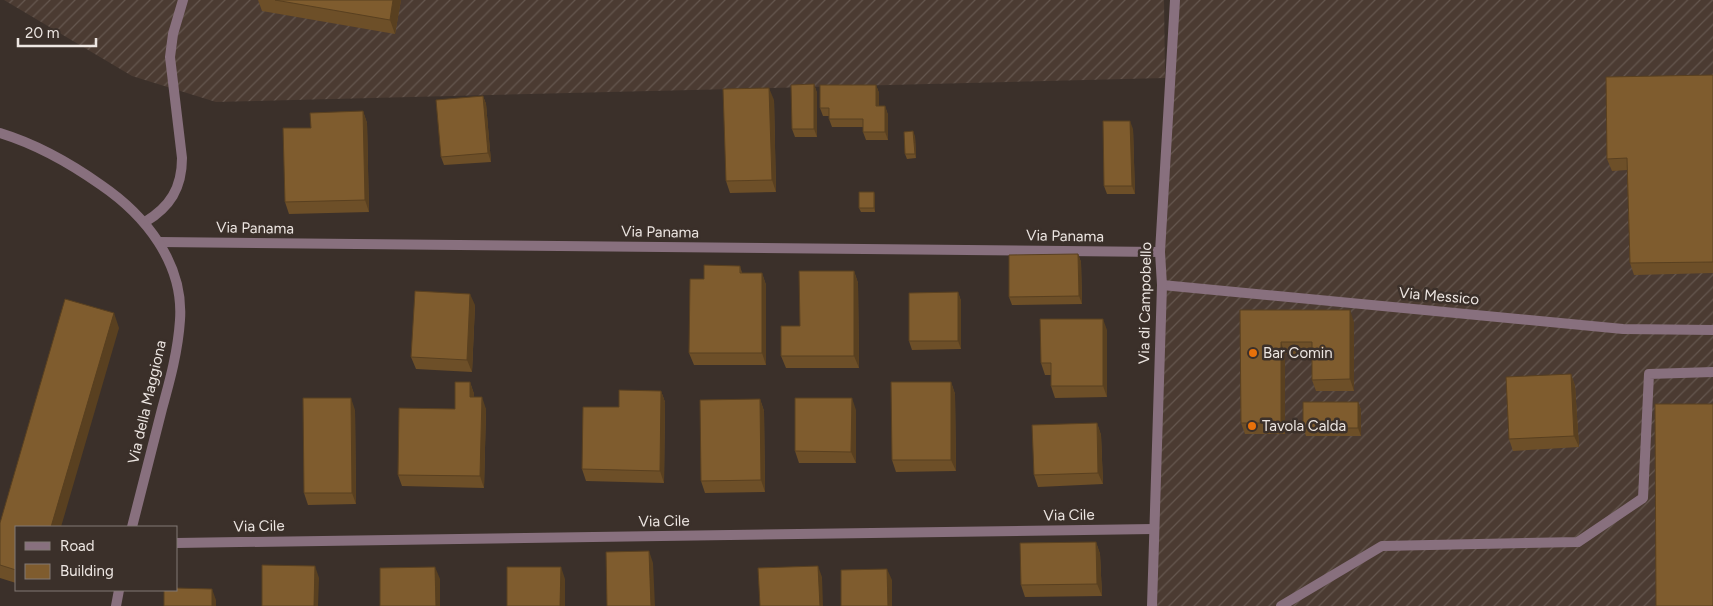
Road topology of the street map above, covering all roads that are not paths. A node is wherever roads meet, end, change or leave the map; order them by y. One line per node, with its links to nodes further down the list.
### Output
1 (182, 0): 4 (street)
2 (1175, 0): 6 (street, Via di Campobello)
3 (0, 133): 4 (street, Via della Maggiona)
4 (145, 222): 5 (street, Via della Maggiona)
5 (159, 242): 6 (street, Via Panama); 10 (street, Via della Maggiona)
6 (1160, 252): 7 (street, Via di Campobello)
7 (1162, 285): 8 (street, Via Messico); 11 (street, Via di Campobello)
8 (1713, 330)
9 (1713, 372): 16 (street)
10 (132, 526)
11 (1153, 529): 12 (street, Via Cile); 15 (street, Via di Campobello)
12 (178, 542)
13 (119, 591): 14 (street)
14 (116, 606)
15 (1152, 606)
16 (1282, 606)

